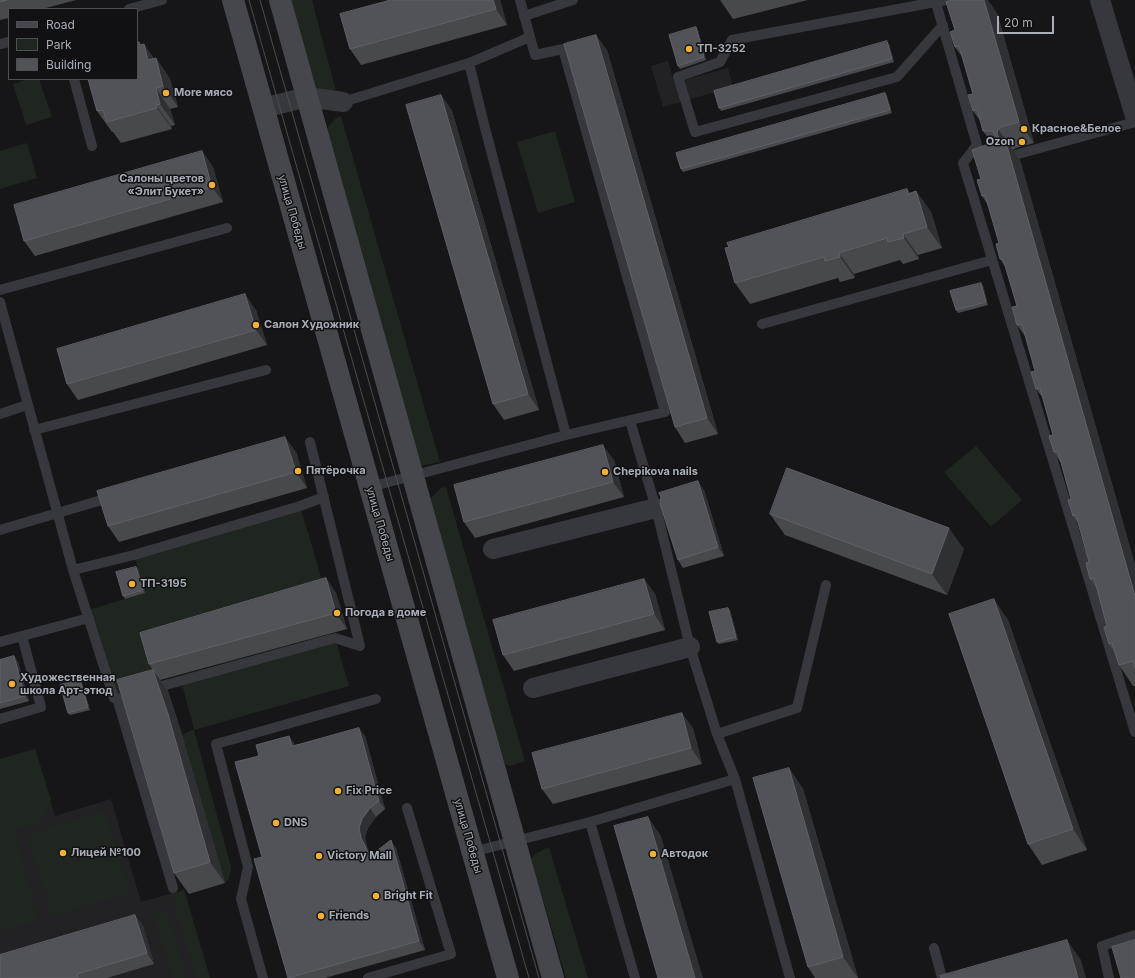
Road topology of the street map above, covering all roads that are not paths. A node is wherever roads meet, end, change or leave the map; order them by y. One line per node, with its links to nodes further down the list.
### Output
1 (162, 0): 9 (lane)
2 (233, 0): 17 (main road, улица Победы)
3 (280, 0): 15 (main road)
4 (520, 0): 10 (lane)
5 (573, 0): 10 (lane)
6 (946, 0): 8 (lane)
7 (1100, 0): 18 (street)
8 (936, 3): 11 (lane); 11 (lane)
9 (133, 8)
10 (524, 16): 12 (lane)
11 (943, 25): 23 (lane)
12 (530, 37): 13 (lane); 32 (lane)
13 (469, 63): 16 (lane); 34 (lane)
14 (74, 80): 20 (lane)
15 (307, 97): 16 (street); 17 (street); 36 (main road)
16 (344, 102)
17 (263, 108): 37 (main road, улица Победы)
18 (1135, 116)
19 (1135, 122): 21 (lane)
20 (92, 146)
21 (1018, 154)
22 (977, 161): 23 (lane)
23 (963, 163): 25 (lane)
24 (227, 228): 26 (lane)
25 (992, 260): 28 (lane); 54 (lane)
26 (0, 290)
27 (0, 302): 30 (lane)
28 (762, 324)
29 (266, 370): 33 (lane)
30 (27, 405): 31 (lane); 33 (lane)
31 (0, 414)
32 (630, 421): 34 (lane); 40 (lane)
33 (34, 430): 41 (lane)
34 (566, 435): 36 (lane)
35 (310, 442): 39 (lane)
36 (413, 476): 37 (lane); 59 (main road)
37 (370, 487): 60 (main road, улица Победы)
38 (123, 493): 41 (lane)
39 (324, 498): 44 (lane); 51 (lane)
40 (656, 508): 43 (street); 49 (lane)
41 (58, 514): 42 (lane); 44 (lane)
42 (0, 530)
43 (493, 549)
44 (73, 570): 46 (lane)
45 (826, 585): 55 (lane)
46 (89, 618): 47 (lane); 61 (lane)
47 (22, 636): 48 (lane); 53 (lane)
48 (0, 642)
49 (690, 647): 50 (street); 55 (lane)
50 (533, 688)
51 (138, 692)
52 (376, 699): 64 (lane)
53 (0, 719)
54 (1135, 732)
55 (717, 734): 56 (lane)
56 (735, 779): 58 (lane); 69 (lane)
57 (407, 808): 65 (lane)
58 (590, 822): 59 (lane); 68 (lane)
59 (514, 841): 60 (lane); 67 (main road)
60 (472, 852): 66 (main road, улица Победы)
61 (173, 888)
62 (1135, 935): 71 (lane)
63 (934, 948): 70 (lane)
64 (263, 978)
65 (368, 978)
66 (508, 978)
67 (553, 978)
68 (636, 978)
69 (790, 978)
70 (942, 978)
71 (1109, 978)

